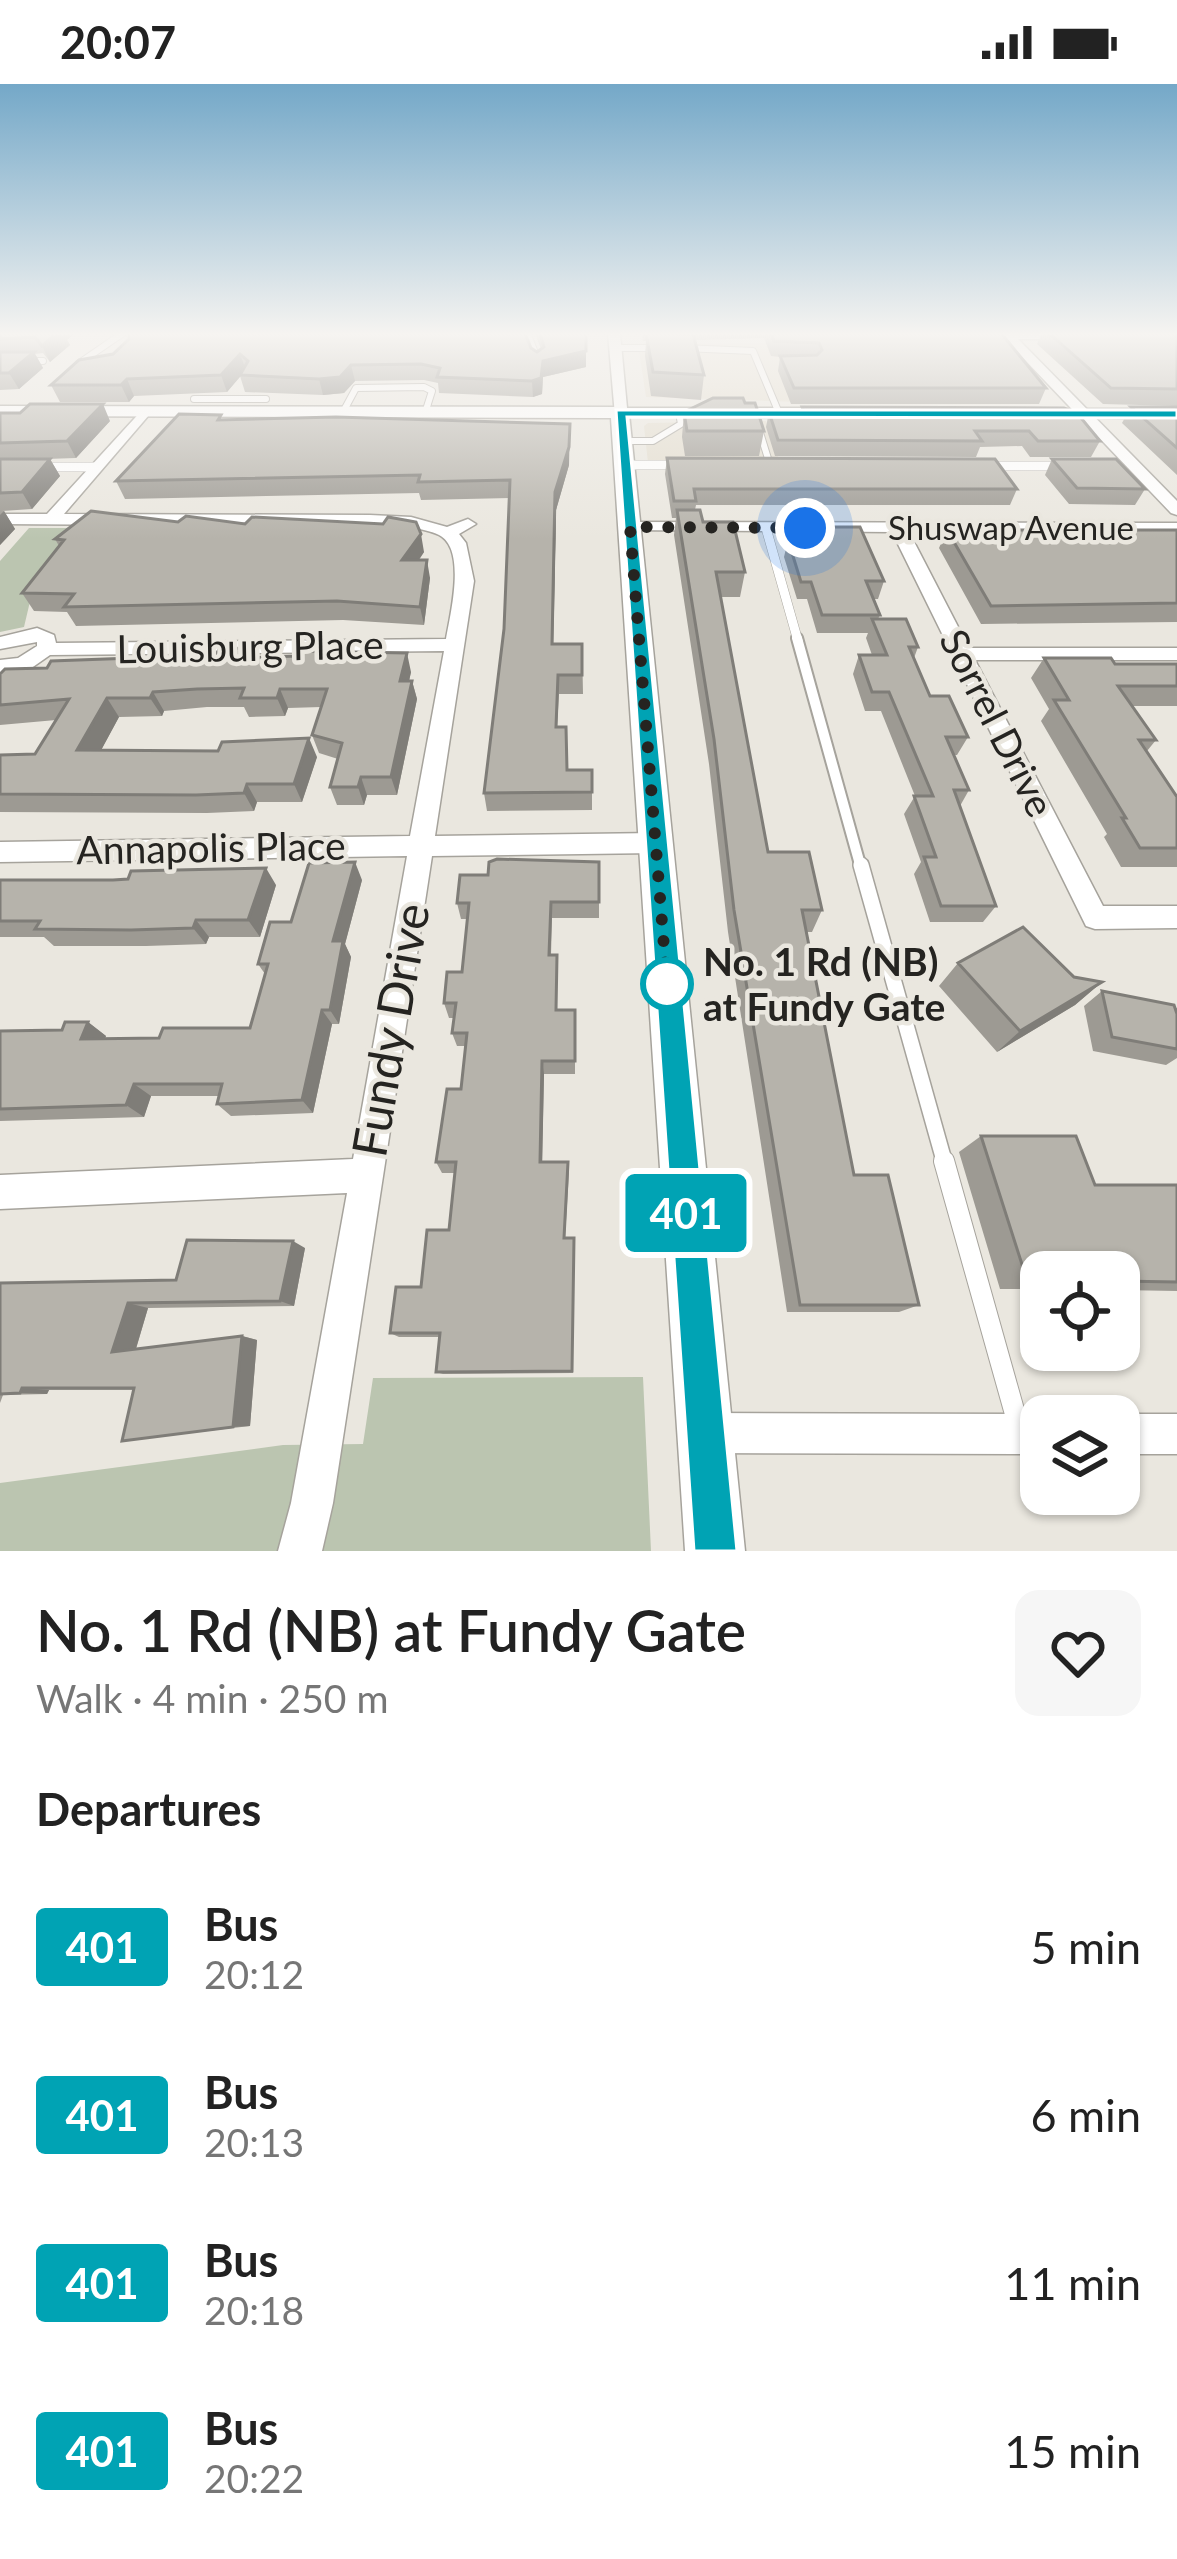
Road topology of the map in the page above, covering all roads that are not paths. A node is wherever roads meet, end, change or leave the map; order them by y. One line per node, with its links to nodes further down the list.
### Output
1 (207, 401): 7 (lane)
2 (228, 401): 7 (lane)
3 (249, 401): 7 (lane)
4 (619, 401): 17 (street)
5 (774, 401): 12 (lane)
6 (1070, 401): 15 (street)
7 (225, 405): 9 (main road); 17 (main road)
8 (0, 411): 9 (main road)
9 (144, 412): 27 (street)
10 (679, 413): 11 (street); 17 (street); 17 (lane)
11 (754, 413): 12 (street); 20 (lane)
12 (779, 413): 13 (street)
13 (834, 413)
14 (1023, 414): 15 (street)
15 (1082, 414): 16 (street); 25 (street)
16 (1177, 414)
17 (622, 440): 18 (lane); 31 (main road)
18 (687, 465)
19 (749, 465): 20 (lane)
20 (770, 465): 21 (lane)
21 (793, 465)
22 (974, 466): 23 (lane)
23 (1065, 466)
24 (1111, 466): 25 (lane)
25 (1133, 466): 28 (street)
26 (26, 467): 27 (lane)
27 (95, 467): 30 (street)
28 (1177, 510)
29 (0, 518): 30 (street)
30 (52, 518): 36 (street, Fundy Drive)
31 (630, 527): 32 (street, Shuswap Avenue); 42 (main road)
32 (766, 528): 34 (street, Shuswap Avenue); 47 (lane)
33 (1177, 528): 34 (street, Shuswap Avenue)
34 (898, 529): 38 (street, Sorrel Drive)
35 (0, 643): 37 (street, Louisburg Place)
36 (455, 645): 37 (street, Louisburg Place); 41 (street, Fundy Drive)
37 (46, 650): 40 (street, Louisburg Place)
38 (961, 654): 39 (street); 44 (street, Sorrel Drive)
39 (1177, 654)
40 (0, 667)
41 (423, 843): 42 (street, Annapolis Place); 43 (street, Annapolis Place); 45 (street, Fundy Drive)
42 (656, 843): 48 (main road)
43 (0, 853)
44 (1177, 917)
45 (367, 1175): 46 (street); 52 (street, Fundy Drive)
46 (0, 1192)
47 (1020, 1396)
48 (706, 1433): 49 (street); 53 (main road)
49 (1020, 1434)
50 (1140, 1434): 51 (street)
51 (1177, 1434)
52 (300, 1551)
53 (716, 1551)

